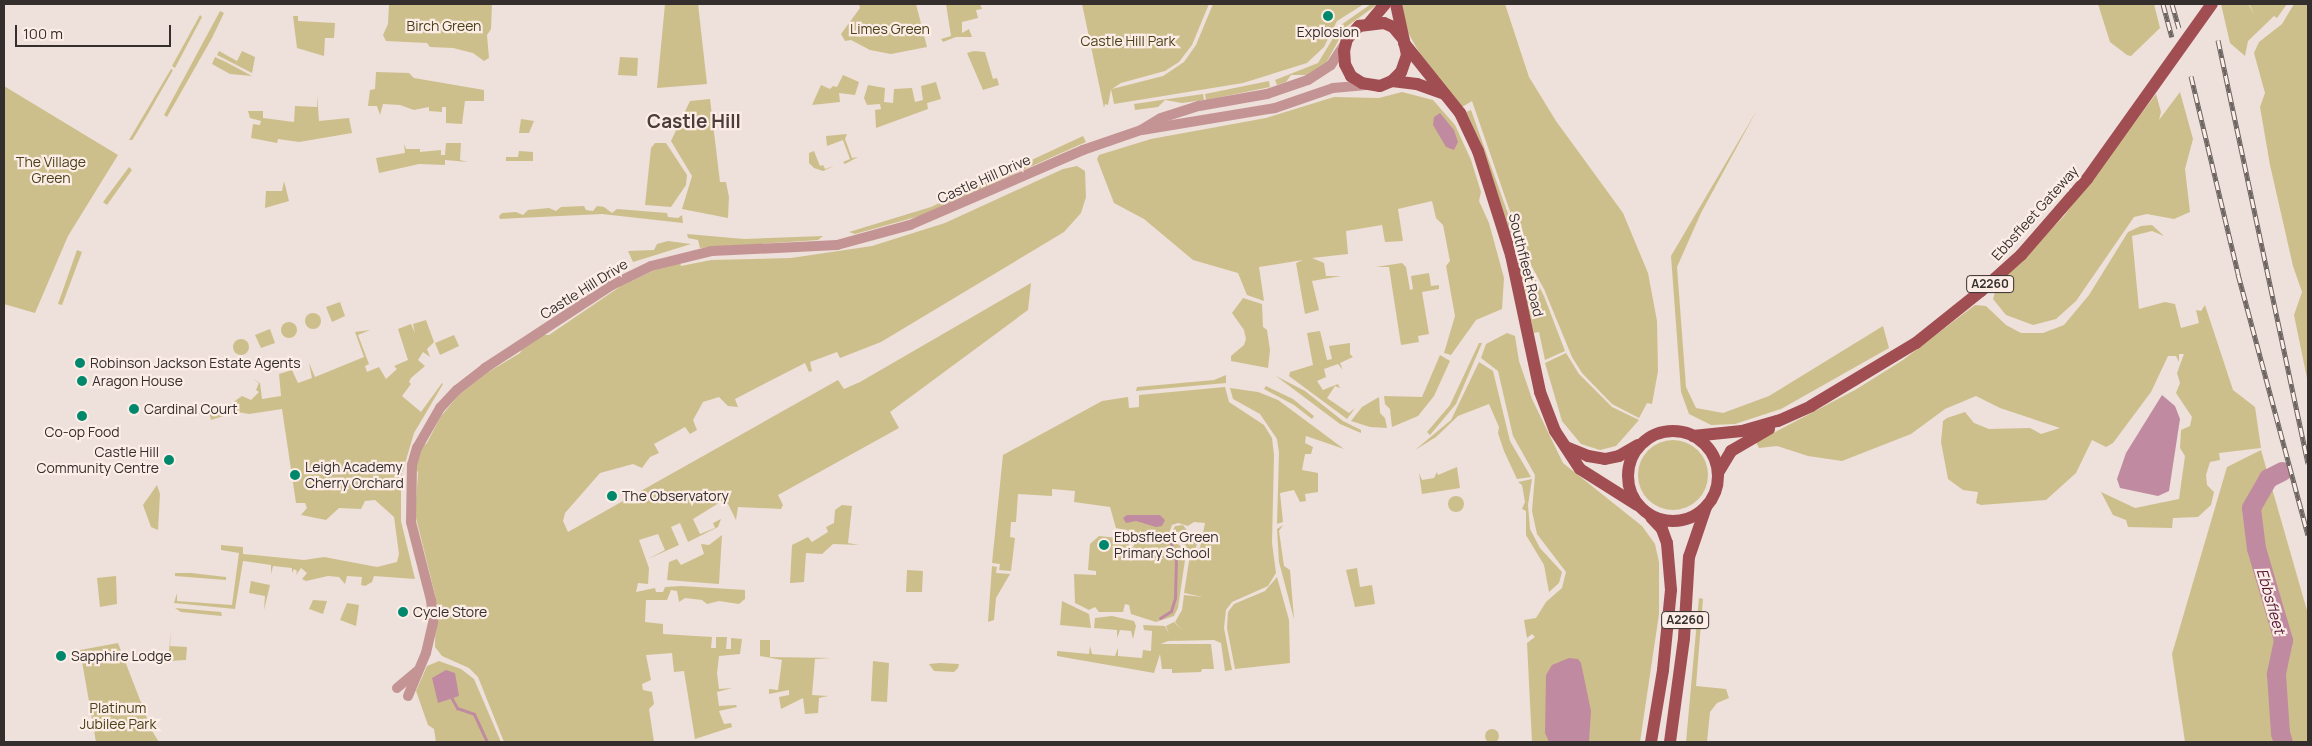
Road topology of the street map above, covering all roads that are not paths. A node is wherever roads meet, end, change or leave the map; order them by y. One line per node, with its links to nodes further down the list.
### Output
1 (1385, 4): 4 (main road)
2 (1396, 4): 6 (main road)
3 (2212, 4): 11 (main road, Ebbsfleet Gateway / A2260)
4 (1370, 22): 5 (main road); 6 (main road)
5 (1347, 39): 8 (main road); 10 (street, Castle Hill Drive)
6 (1403, 41): 7 (main road); 9 (main road, Southfleet Road)
7 (1392, 81): 8 (main road); 9 (main road, Southfleet Road)
8 (1367, 85): 10 (street, Castle Hill Drive)
9 (1444, 94): 14 (main road, Southfleet Road)
10 (1141, 130): 18 (street, Castle Hill Drive)
11 (1778, 421): 12 (main road, Ebbsfleet Gateway / A2260); 15 (main road, Ebbsfleet Gateway / A2260)
12 (1694, 436): 13 (main road, A2260); 15 (main road)
13 (1643, 442): 14 (main road); 17 (main road, A2260)
14 (1566, 447): 17 (main road, Southfleet Road)
15 (1718, 474): 16 (main road, A2260)
16 (1710, 500): 17 (main road); 22 (main road, A2260)
17 (1642, 509): 21 (main road, Southfleet Road / A2260)
18 (417, 671): 19 (street, Castle Hill Drive); 20 (street, Castle Hill Drive)
19 (397, 688)
20 (408, 696)
21 (1651, 742)
22 (1670, 742)

